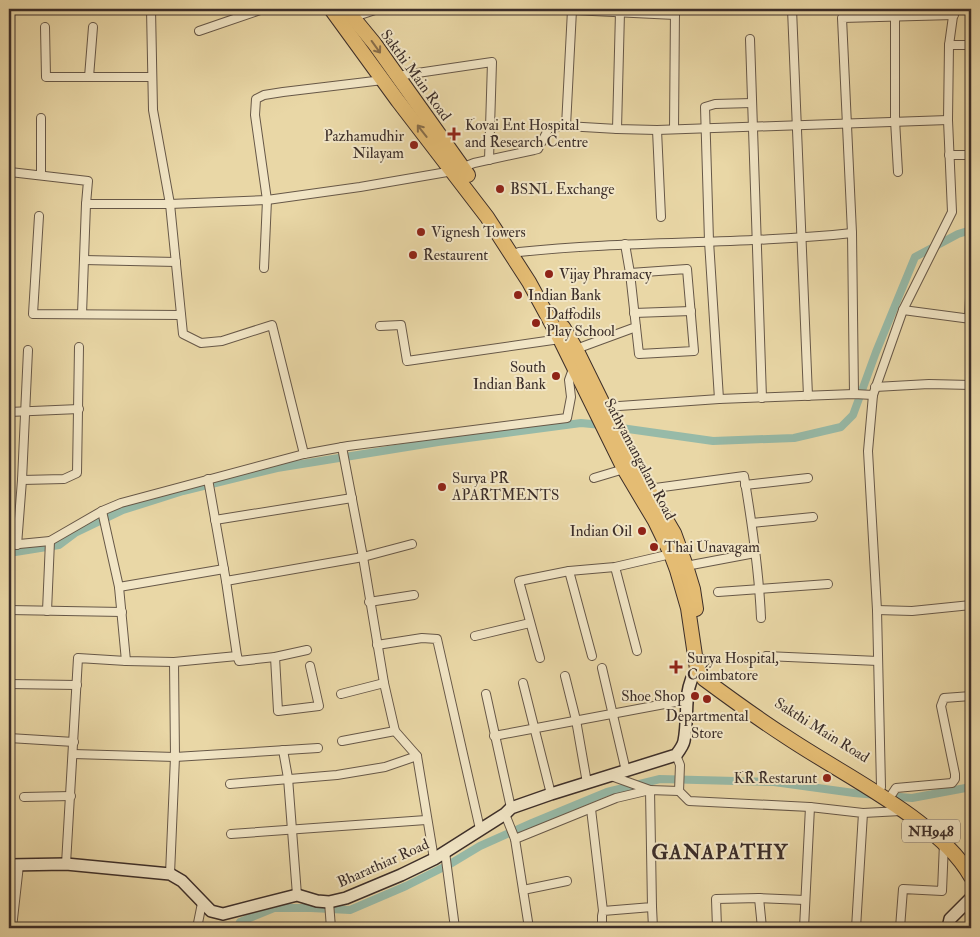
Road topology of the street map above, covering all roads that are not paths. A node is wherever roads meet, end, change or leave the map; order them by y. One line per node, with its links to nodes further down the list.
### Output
1 (151, 9): 18 (street)
2 (263, 9): 13 (street)
3 (331, 9): 20 (highway, Sathyamangalam Road)
4 (378, 9): 9 (street)
5 (792, 9): 26 (street)
6 (620, 12): 7 (street); 27 (street); 31 (street)
7 (675, 12): 30 (street)
8 (954, 12): 10 (street); 15 (street)
9 (350, 13): 17 (highway, Sakthi Main Road, one-way to 17)
10 (895, 13): 23 (street); 25 (street)
11 (45, 27): 19 (street)
12 (93, 27): 19 (street)
13 (199, 31)
14 (750, 38): 21 (street)
15 (949, 45): 16 (street); 24 (street)
16 (971, 45)
17 (397, 76): 35 (street); 36 (highway, Sakthi Main Road)
18 (151, 77): 19 (street); 43 (street)
19 (89, 78)
20 (383, 80): 36 (highway, Sathyamangalam Road, one-way to 20); 41 (street)
21 (752, 103): 28 (street); 29 (street)
22 (41, 118): 39 (street)
23 (896, 120): 24 (street); 25 (street); 38 (street)
24 (948, 120): 33 (street)
25 (848, 122): 26 (street); 46 (street)
26 (797, 124): 28 (street); 47 (street)
27 (566, 126): 31 (street); 35 (street)
28 (752, 126): 29 (street); 48 (street)
29 (706, 128): 30 (street); 49 (street)
30 (674, 129): 32 (street)
31 (617, 130): 32 (street)
32 (657, 130): 45 (street)
33 (949, 155): 34 (street); 57 (street)
34 (971, 155)
35 (489, 160): 36 (street)
36 (457, 169): 41 (street); 51 (highway, Sakthi Main Road); 65 (highway, Sathyamangalam Road)
37 (9, 172): 39 (street); 40 (street)
38 (898, 172)
39 (41, 175): 42 (street)
40 (9, 197)
41 (267, 200): 43 (street); 54 (street)
42 (86, 204): 43 (street); 52 (street)
43 (170, 204): 53 (street)
44 (39, 216): 60 (street)
45 (661, 217)
46 (852, 233): 47 (street); 72 (street)
47 (802, 239): 48 (street); 73 (street)
48 (756, 240): 49 (street); 74 (street)
49 (709, 241): 50 (street); 75 (street)
50 (625, 244): 51 (street); 55 (street)
51 (519, 252): 67 (highway, Sakthi Main Road)
52 (84, 260): 53 (street); 60 (street)
53 (176, 262): 61 (street)
54 (264, 268)
55 (630, 272): 58 (street); 59 (street)
56 (971, 277): 62 (street)
57 (903, 310): 62 (street); 71 (street)
58 (691, 311): 59 (street); 64 (street)
59 (634, 313): 64 (street)
60 (82, 314): 61 (street)
61 (181, 315): 82 (street)
62 (970, 319)
63 (380, 326): 65 (street)
64 (636, 327): 67 (street)
65 (560, 339): 69 (highway, Sathyamangalam Road)
66 (79, 347): 76 (street)
67 (576, 349): 77 (highway, Sakthi Main Road)
68 (28, 350): 79 (street)
69 (574, 366): 77 (highway, Sathyamangalam Road); 81 (street)
70 (971, 385): 71 (street)
71 (873, 392): 72 (street); 115 (street)
72 (854, 394): 73 (street)
73 (808, 396): 74 (street)
74 (762, 398): 75 (street)
75 (719, 399): 77 (street)
76 (79, 409): 79 (street); 86 (street)
77 (602, 409): 80 (highway, Sakthi Main Road)
78 (9, 412): 79 (street)
79 (24, 412): 86 (street)
80 (617, 442): 83 (highway, Sathyamangalam Road); 89 (highway, Sakthi Main Road)
81 (342, 447): 82 (street); 90 (street)
82 (304, 454): 87 (street)
83 (624, 469): 84 (street); 100 (highway, Sathyamangalam Road)
84 (594, 478)
85 (808, 478): 88 (street)
86 (22, 480): 98 (street)
87 (208, 480): 91 (street); 93 (street)
88 (745, 484): 89 (street); 94 (street)
89 (648, 489): 102 (highway, Sakthi Main Road)
90 (352, 498): 93 (street); 101 (street)
91 (102, 512): 95 (street); 108 (street)
92 (813, 517): 94 (street)
93 (216, 520): 104 (street)
94 (752, 523): 99 (street)
95 (50, 541): 98 (street); 116 (street)
96 (412, 544): 101 (street)
97 (9, 545): 98 (street)
98 (18, 545)
99 (755, 552): 102 (street); 109 (street)
100 (671, 554): 103 (street); 132 (highway, Sathyamangalam Road)
101 (363, 557): 106 (street); 112 (street)
102 (686, 566): 132 (highway, Sakthi Main Road)
103 (615, 567): 105 (street); 123 (street)
104 (224, 568): 106 (street); 108 (street)
105 (569, 571): 119 (street); 125 (street)
106 (226, 582): 124 (street)
107 (828, 584): 109 (street)
108 (119, 587): 117 (street)
109 (760, 588): 110 (street); 118 (street)
110 (718, 592)
111 (414, 595): 112 (street)
112 (369, 602): 121 (street)
113 (971, 605): 115 (street)
114 (9, 610): 116 (street)
115 (877, 610): 130 (street)
116 (47, 611): 117 (street)
117 (122, 612): 129 (street)
118 (760, 618)
119 (530, 623): 120 (street); 128 (street)
120 (474, 636)
121 (377, 645): 136 (street); 174 (street)
122 (307, 650): 127 (street)
123 (637, 650)
124 (237, 656): 127 (street); 131 (street)
125 (592, 656)
126 (766, 656): 130 (street)
127 (274, 657): 133 (street)
128 (540, 658)
129 (126, 661): 131 (street); 139 (street)
130 (878, 661): 168 (street)
131 (174, 662): 156 (street)
132 (700, 665): 143 (main road); 168 (highway, Sakthi Main Road / NH948); 168 (highway, NH948)
133 (310, 666)
134 (602, 668): 144 (street)
135 (564, 676): 145 (street)
136 (384, 683): 140 (street); 147 (street)
137 (523, 683): 146 (street)
138 (9, 684): 139 (street)
139 (77, 685): 151 (street)
140 (341, 694)
141 (486, 694): 148 (street)
142 (971, 696): 168 (street)
143 (686, 700): 144 (street); 157 (main road)
144 (612, 713): 145 (street); 158 (street)
145 (576, 720): 146 (street); 161 (street)
146 (535, 728): 148 (street); 165 (street)
147 (395, 731): 150 (street); 155 (street)
148 (494, 736): 171 (street)
149 (9, 738): 151 (street)
150 (342, 741)
151 (74, 742): 154 (street)
152 (318, 748): 153 (street)
153 (284, 750): 156 (street); 160 (street)
154 (73, 754): 156 (street); 166 (street)
155 (417, 756): 160 (street); 173 (street)
156 (175, 757): 184 (street)
157 (678, 760): 158 (main road, Bharathiar Road); 164 (street)
158 (626, 771): 159 (main road, Bharathiar Road)
159 (611, 776): 161 (main road, Bharathiar Road); 163 (street)
160 (288, 778): 162 (street); 175 (street)
161 (587, 783): 165 (main road, Bharathiar Road)
162 (230, 784)
163 (650, 790): 164 (street); 170 (street); 194 (street)
164 (679, 790): 169 (street)
165 (551, 794): 171 (main road, Bharathiar Road)
166 (71, 796): 167 (street); 182 (street)
167 (24, 797)
168 (896, 799): 172 (street); 178 (highway, NH948); 181 (highway, Sakthi Main Road / NH948)
169 (810, 807): 172 (street); 191 (street)
170 (591, 809): 177 (street); 195 (street)
171 (508, 813): 174 (main road, Bharathiar Road); 177 (street)
172 (863, 813): 206 (street)
173 (426, 820): 175 (street); 180 (street)
174 (480, 829): 179 (main road, Bharathiar Road)
175 (292, 830): 176 (street); 188 (street)
176 (231, 834)
177 (515, 839): 187 (street)
178 (944, 843): 181 (highway, NH948); 207 (street)
179 (445, 852): 180 (main road, Bharathiar Road); 199 (street)
180 (434, 859): 192 (main road, Bharathiar Road)
181 (967, 863): 185 (highway, NH948)
182 (66, 864): 183 (main road); 184 (main road)
183 (14, 865): 197 (street)
184 (170, 874): 193 (main road, Bharathiar Road)
185 (971, 877)
186 (567, 881): 187 (street)
187 (523, 890): 200 (street)
188 (297, 895): 192 (main road, Bharathiar Road); 193 (main road, Bharathiar Road)
189 (759, 898): 191 (street); 203 (street); 204 (street)
190 (971, 898): 208 (main road)
191 (805, 900): 205 (street)
192 (329, 902): 196 (street)
193 (202, 903): 198 (street)
194 (652, 907): 195 (street); 202 (street)
195 (603, 911): 201 (street)
196 (331, 927)
197 (12, 928)
198 (198, 928)
199 (455, 928)
200 (529, 928)
201 (602, 928)
202 (653, 928)
203 (717, 928)
204 (762, 928)
205 (804, 928)
206 (856, 928)
207 (900, 928)
208 (948, 928)

